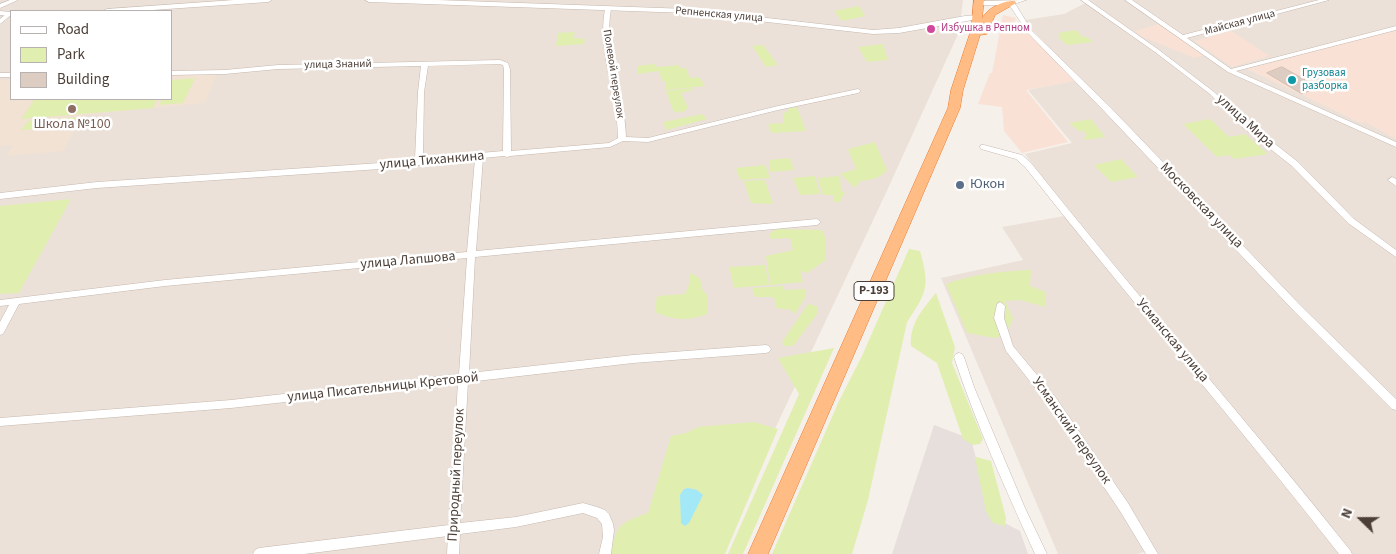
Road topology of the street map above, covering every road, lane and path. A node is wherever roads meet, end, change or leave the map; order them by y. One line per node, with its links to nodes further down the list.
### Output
1 (15, 0): 11 (street)
2 (268, 0): 7 (street)
3 (369, 0): 10 (street, Репненская улица)
4 (1084, 0): 33 (street, улица Мира)
5 (1128, 0): 19 (street)
6 (1326, 0): 19 (street, Майская улица)
7 (225, 1): 13 (street)
8 (1010, 1): 9 (street); 24 (highway); 42 (street, Московская улица)
9 (979, 2): 16 (highway, Р-193)
10 (529, 3): 12 (street, Репненская улица)
11 (0, 6)
12 (608, 9): 16 (street, Репненская улица); 25 (street, Полевой переулок)
13 (119, 10)
14 (0, 13): 15 (street)
15 (10, 14): 17 (street)
16 (978, 17): 24 (highway, Р-193)
17 (0, 22)
18 (1396, 28): 21 (street)
19 (1183, 37): 21 (street)
20 (425, 63): 22 (street, улица Знаний); 28 (street, улица Знаний); 30 (street)
21 (1230, 71): 26 (street)
22 (172, 73)
23 (858, 91): 25 (street, улица Тиханкина)
24 (954, 108): 49 (highway, Р-193)
25 (622, 139): 28 (street, улица Тиханкина)
26 (1396, 146)
27 (984, 147): 52 (street, Усманская улица)
28 (507, 155): 29 (street, улица Тиханкина)
29 (479, 156): 30 (street, улица Тиханкина); 34 (street, Природный переулок)
30 (419, 161): 31 (street, улица Тиханкина)
31 (0, 196)
32 (817, 222): 34 (street, улица Лапшова)
33 (1396, 254)
34 (471, 255): 35 (street, улица Лапшова); 41 (street, Природный переулок)
35 (16, 301): 36 (street, улица Лапшова); 38 (street)
36 (0, 302)
37 (1000, 306): 51 (street, Усманский переулок)
38 (0, 331)
39 (766, 349): 41 (street, улица Писательницы Кретовой)
40 (959, 357): 50 (street)
41 (463, 379): 43 (street, улица Писательницы Кретовой); 45 (street, Природный переулок)
42 (1396, 406)
43 (0, 422)
44 (602, 514): 45 (street); 48 (street)
45 (454, 530): 46 (street); 47 (street, Природный переулок)
46 (259, 554)
47 (453, 554)
48 (605, 554)
49 (758, 554)
50 (1041, 554)
51 (1152, 554)
52 (1346, 554)

